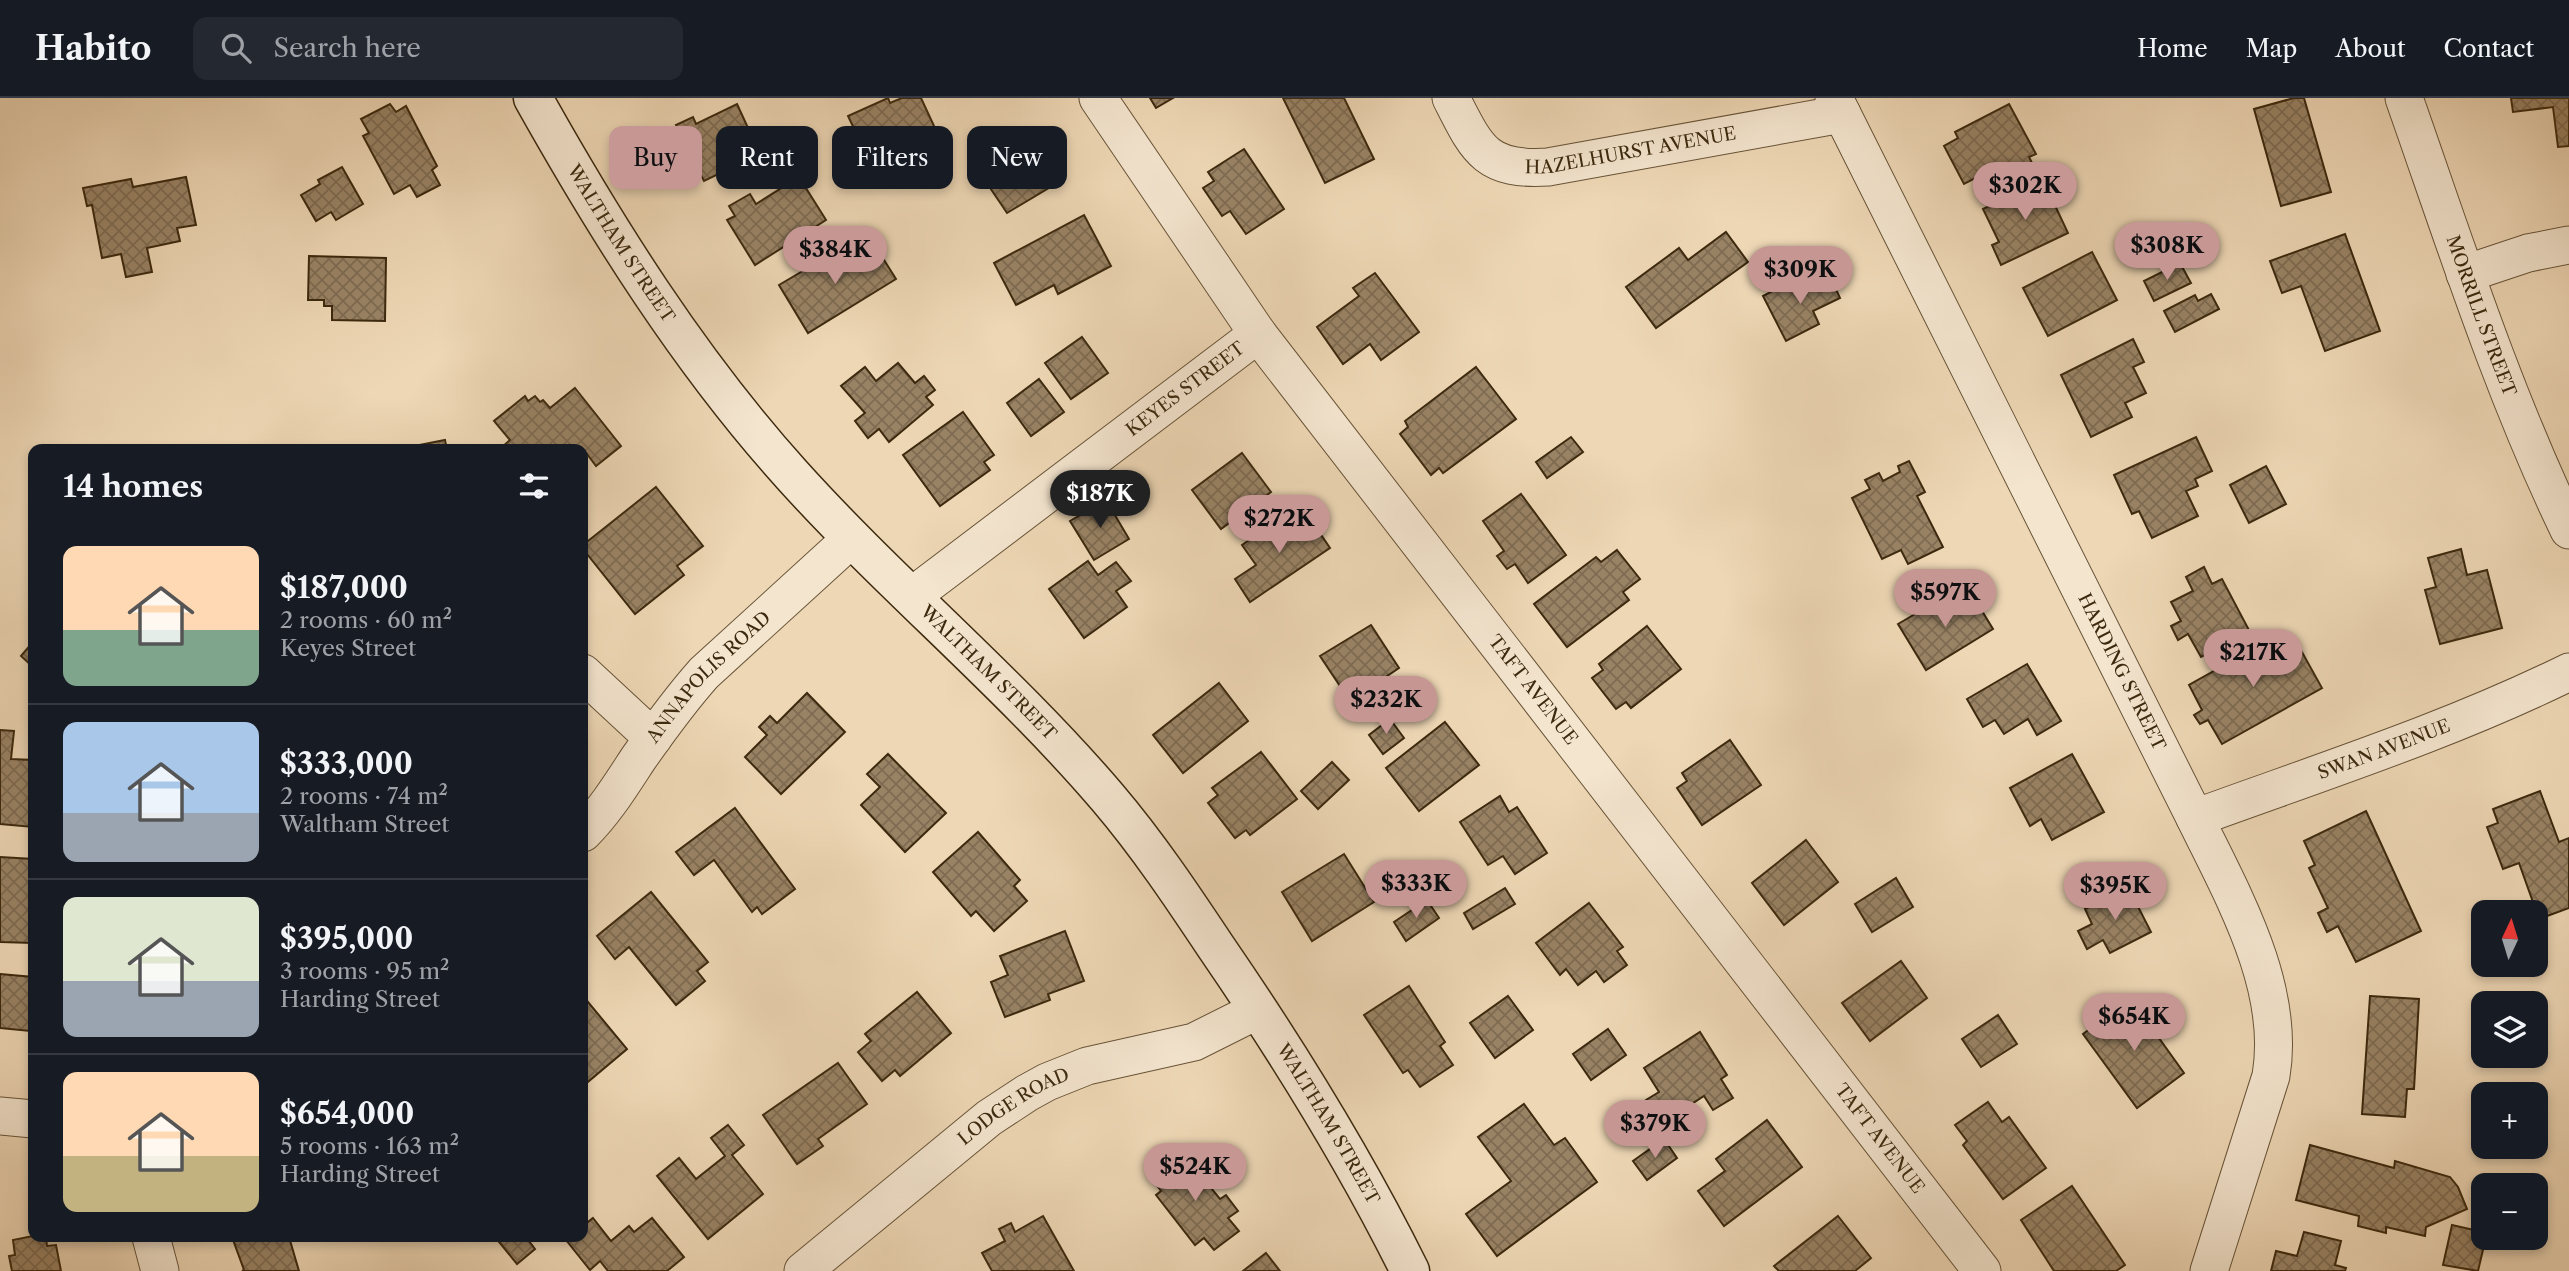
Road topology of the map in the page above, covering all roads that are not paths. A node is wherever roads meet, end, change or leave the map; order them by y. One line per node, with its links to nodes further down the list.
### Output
1 (533, 98): 10 (main road, WALTHAM STREET)
2 (1098, 98): 8 (street, TAFT AVENUE)
3 (1451, 98): 5 (street, HAZELHURST AVENUE)
4 (2404, 98): 7 (street, MORRILL STREET)
5 (1838, 106): 15 (street, HARDING STREET)
6 (2569, 245): 7 (street)
7 (2465, 274): 9 (street, MORRILL STREET)
8 (1258, 334): 11 (street, KEYES STREET); 24 (street, TAFT AVENUE)
9 (2569, 530)
10 (852, 538): 11 (main road, WALTHAM STREET); 14 (street, ANNAPOLIS ROAD)
11 (912, 596): 17 (main road, WALTHAM STREET)
12 (2569, 672): 15 (street, SWAN AVENUE)
13 (588, 678): 14 (street)
14 (653, 738): 16 (street, ANNAPOLIS ROAD)
15 (2195, 818): 25 (street, HARDING STREET)
16 (588, 827)
17 (1258, 1010): 22 (street, LODGE ROAD); 23 (main road, WALTHAM STREET)
18 (0, 1116): 19 (street)
19 (28, 1119)
20 (153, 1242): 21 (street)
21 (160, 1271)
22 (803, 1271)
23 (1410, 1271)
24 (1982, 1271)
25 (2209, 1271)

